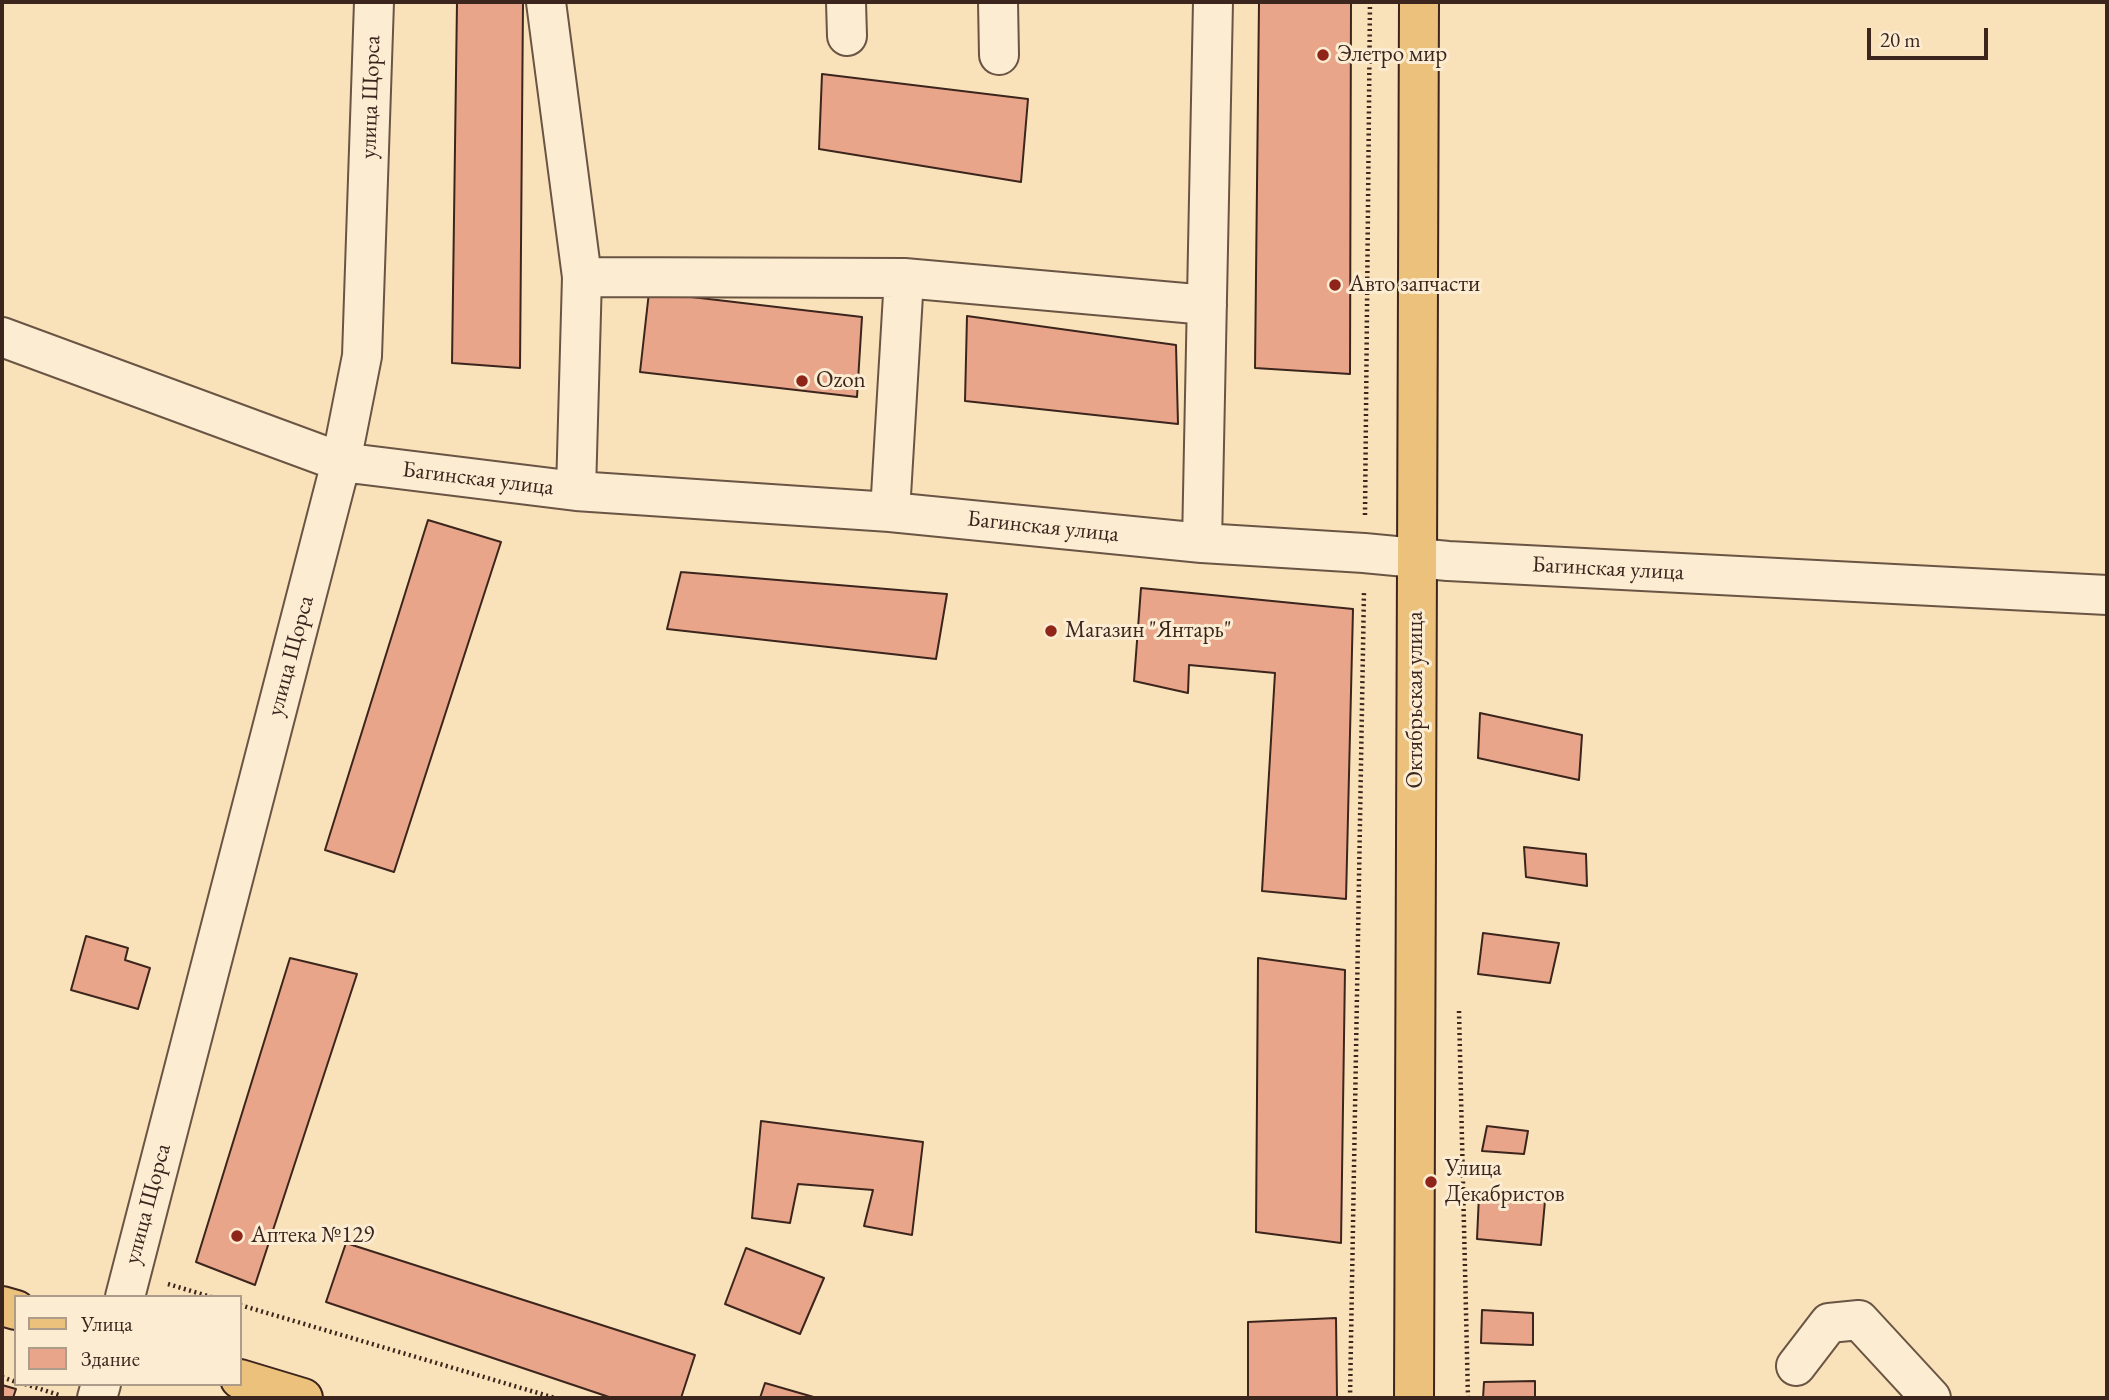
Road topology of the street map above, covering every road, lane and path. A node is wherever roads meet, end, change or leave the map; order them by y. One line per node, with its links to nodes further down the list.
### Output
1 (374, 2): 12 (street, улица Щорса)
2 (546, 2): 8 (street)
3 (998, 2): 7 (street)
4 (1213, 2): 10 (street)
5 (1370, 2): 16 (path)
6 (1419, 2): 17 (main road, Октябрьская улица)
7 (999, 55)
8 (582, 277): 9 (street); 13 (street)
9 (904, 278): 10 (street); 14 (street)
10 (1207, 305): 15 (street)
11 (2, 337): 12 (street, Багинская улица)
12 (341, 462): 13 (street, Багинская улица); 19 (street, улица Щорса)
13 (576, 491): 14 (street, Багинская улица)
14 (890, 512): 15 (street, Багинская улица)
15 (1202, 543): 16 (street, Багинская улица)
16 (1364, 553): 17 (street, Багинская улица); 27 (path)
17 (1417, 558): 18 (street, Багинская улица); 28 (main road, Октябрьская улица)
18 (2107, 594)
19 (126, 1295)
20 (242, 1306): 26 (path)
21 (1796, 1366): 29 (street)
22 (242, 1380): 25 (main road)
23 (31, 1386): 24 (path)
24 (70, 1398)
25 (303, 1398)
26 (555, 1398)
27 (1350, 1398)
28 (1414, 1398)
29 (1931, 1398)

